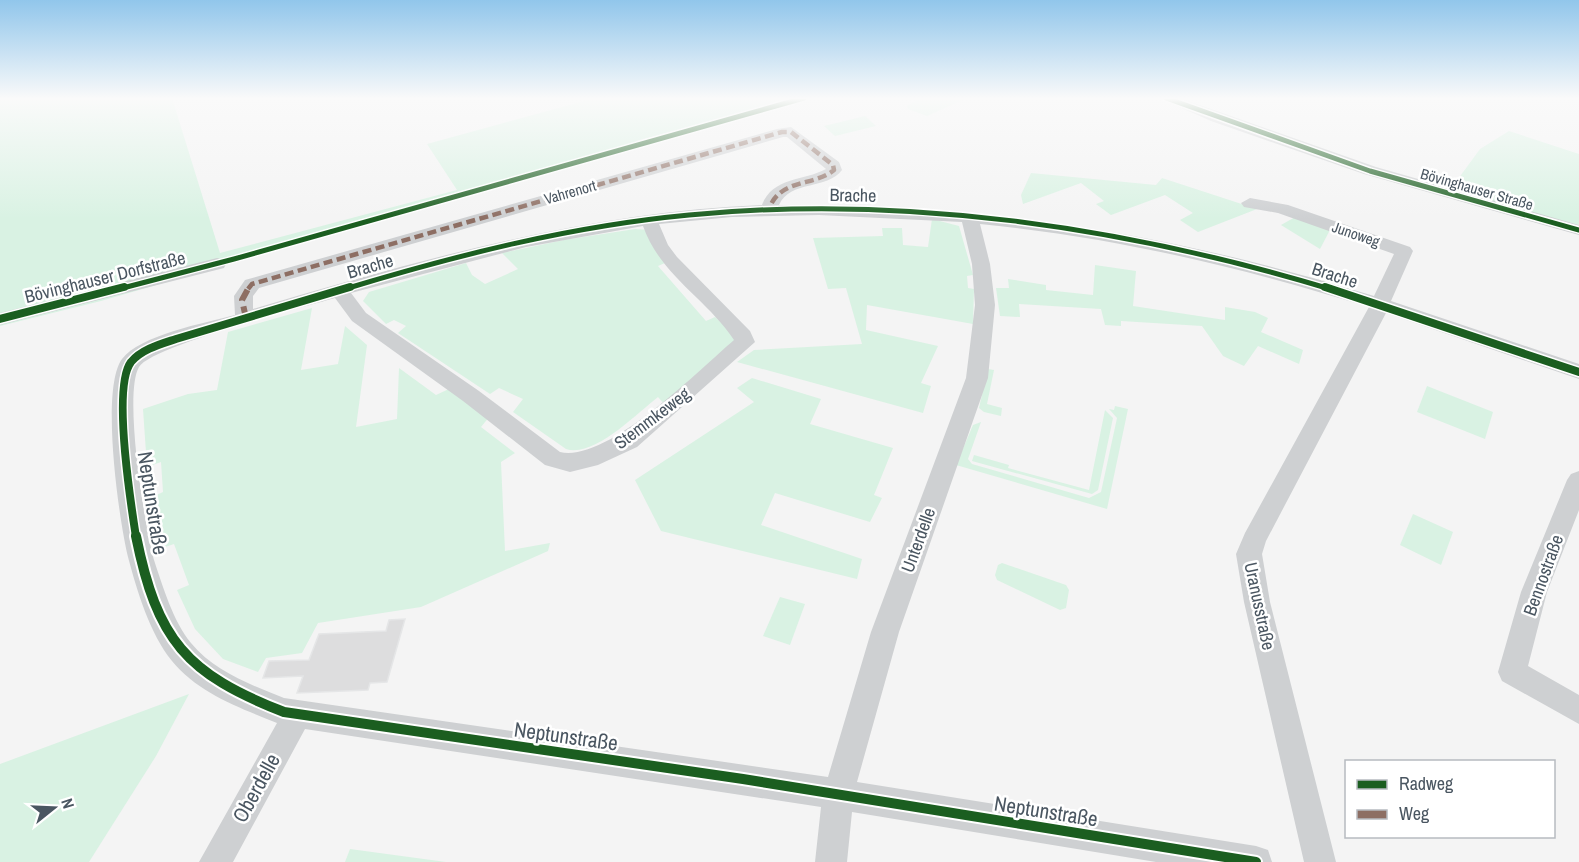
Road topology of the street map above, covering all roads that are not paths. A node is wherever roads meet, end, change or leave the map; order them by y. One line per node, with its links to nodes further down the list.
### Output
1 (760, 138): 12 (street, Vahrenort)
2 (799, 138): 5 (street, Vahrenort)
3 (1272, 138): 8 (street, Bövinghauser Straße)
4 (1250, 203): 11 (street, Junoweg)
5 (769, 209): 6 (street, Brache); 7 (street, Brache)
6 (970, 218): 11 (street, Brache); 20 (street, Unterdelle)
7 (649, 219): 10 (street, Brache); 10 (street, Stemmkeweg)
8 (1579, 230)
9 (217, 264): 13 (street, Bövinghauser Dorfstraße)
10 (339, 291): 12 (street, Brache)
11 (1380, 305): 15 (street, Brache); 24 (street, Uranusstraße)
12 (246, 318): 14 (street, Brache)
13 (0, 319)
14 (129, 365): 19 (street, Neptunstraße)
15 (1579, 372)
16 (1579, 480): 17 (street, Bennostraße)
17 (1573, 517): 18 (street, Bennostraße)
18 (1579, 710)
19 (298, 714): 20 (street, Neptunstraße); 21 (street, Oberdelle)
20 (838, 795): 22 (street, Unterdelle); 23 (street, Neptunstraße)
21 (215, 862)
22 (831, 862)
23 (1256, 862)
24 (1320, 862)

